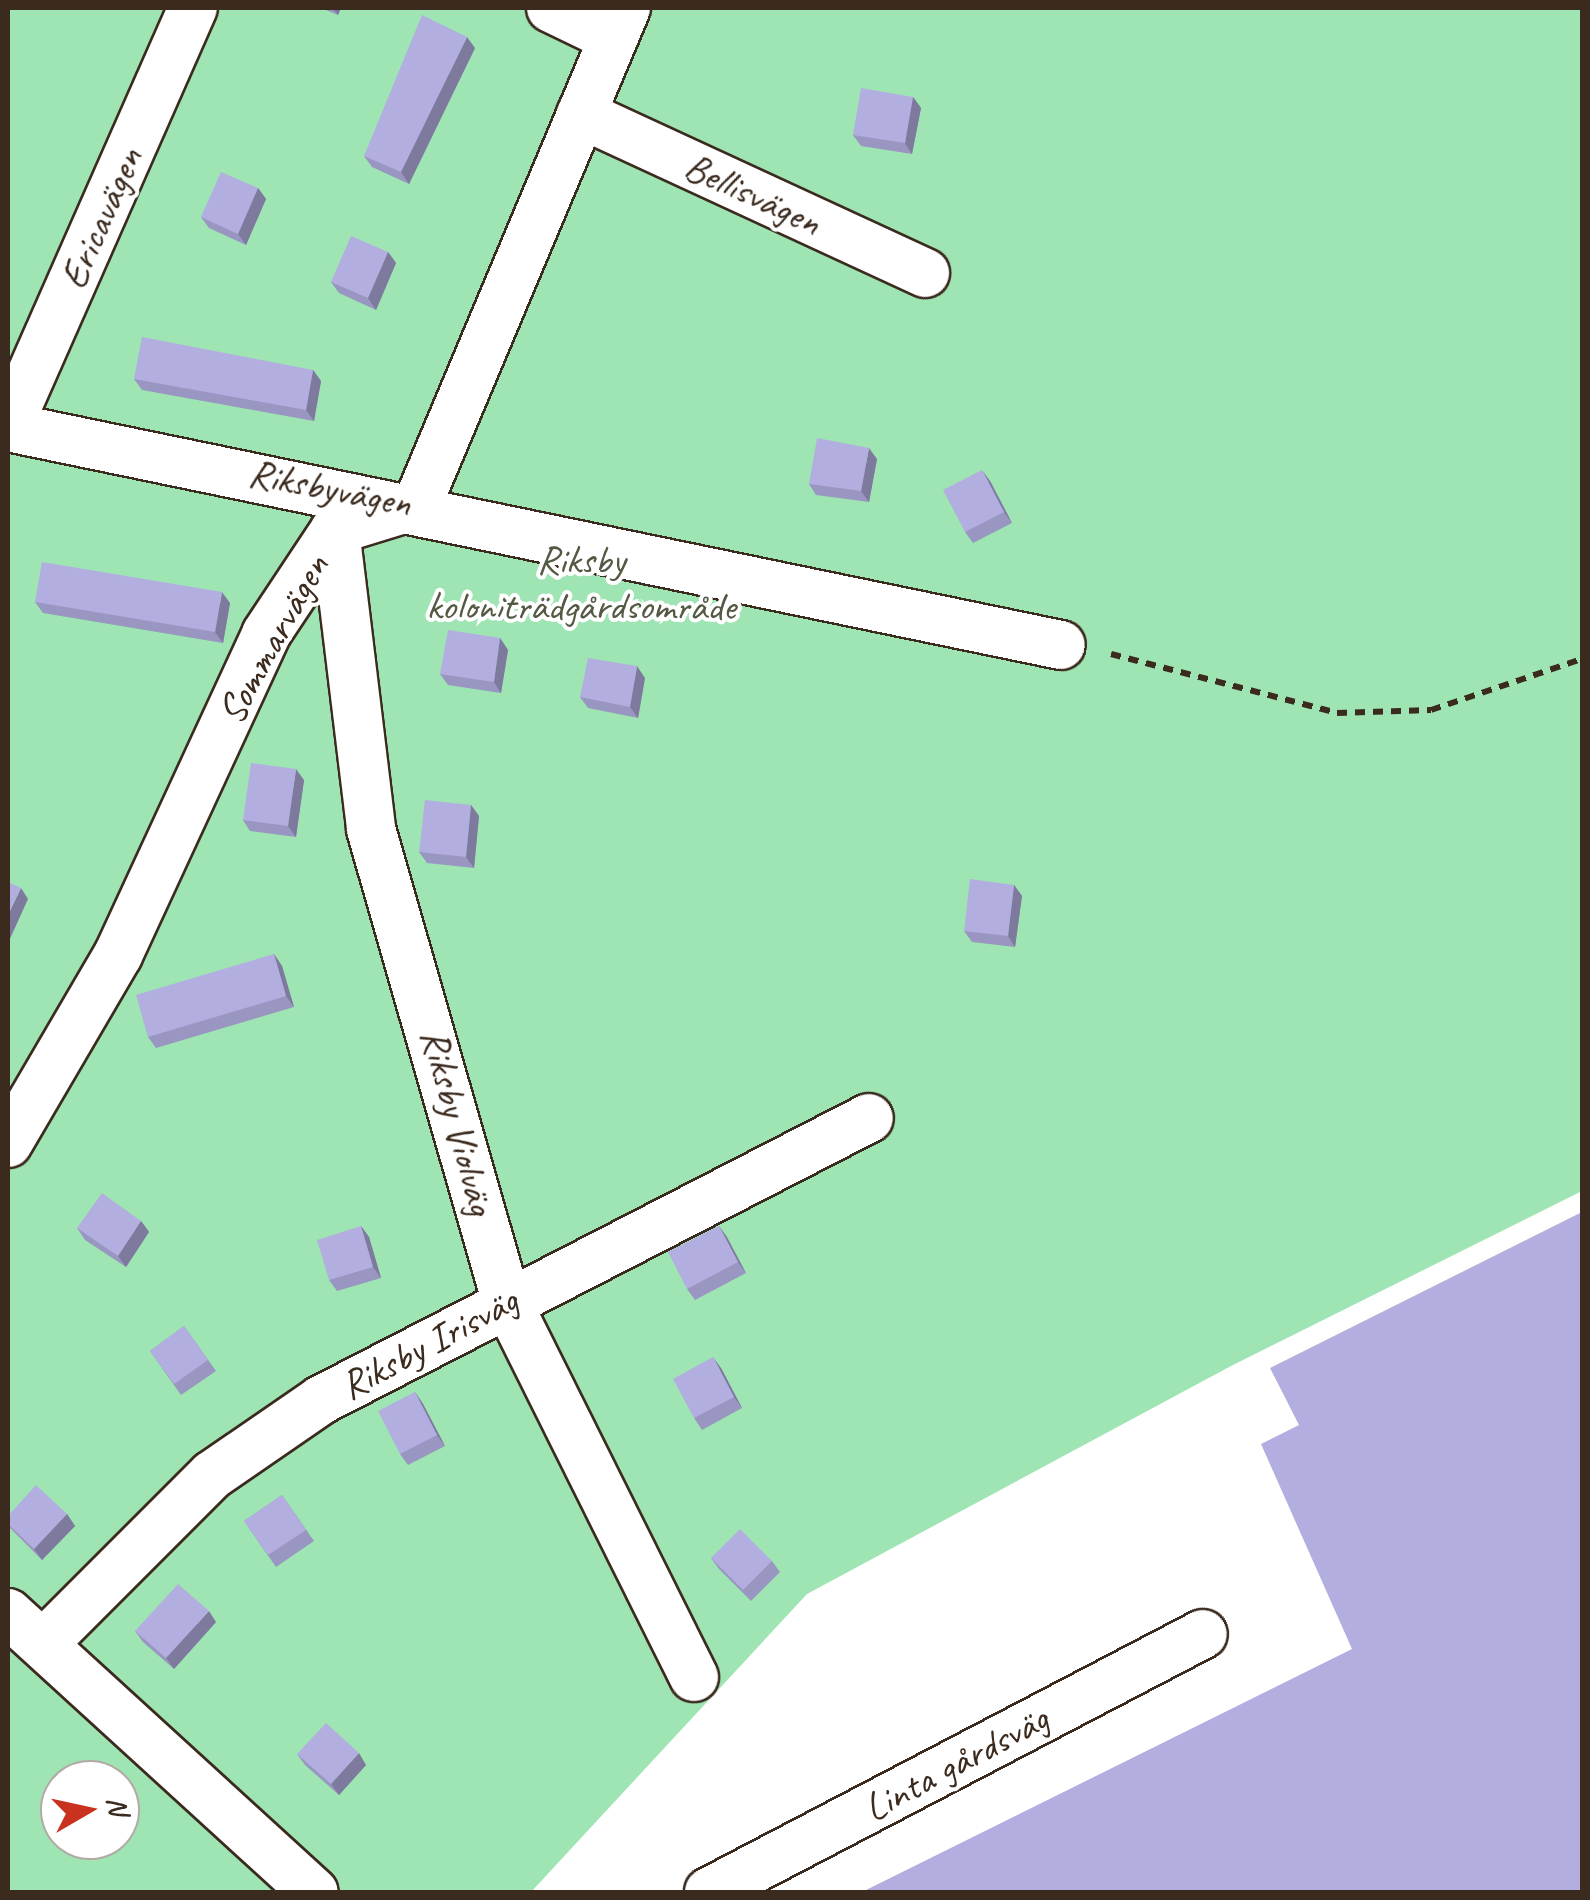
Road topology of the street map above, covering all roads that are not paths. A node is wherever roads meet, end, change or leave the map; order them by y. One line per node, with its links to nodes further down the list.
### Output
1 (193, 8): 6 (street, Ericavägen)
2 (551, 8): 3 (street)
3 (620, 22): 4 (street)
4 (582, 114): 5 (street, Bellisvägen); 7 (street)
5 (925, 273)
6 (8, 427): 7 (street, Riksbyvägen)
7 (417, 505): 8 (street, Sommarvägen); 9 (street, Riksbyvägen)
8 (334, 530): 11 (street, Sommarvägen); 12 (street, Riksby Violväg)
9 (1061, 645)
10 (869, 1118): 12 (street, Riksby Irisväg)
11 (8, 1143)
12 (507, 1302): 15 (street, Riksby Irisväg); 16 (street, Riksby Violväg)
13 (8, 1613): 15 (street)
14 (1203, 1634): 18 (street, Linta gårdsväg)
15 (42, 1644): 17 (street)
16 (694, 1677)
17 (314, 1892)
18 (709, 1892)

